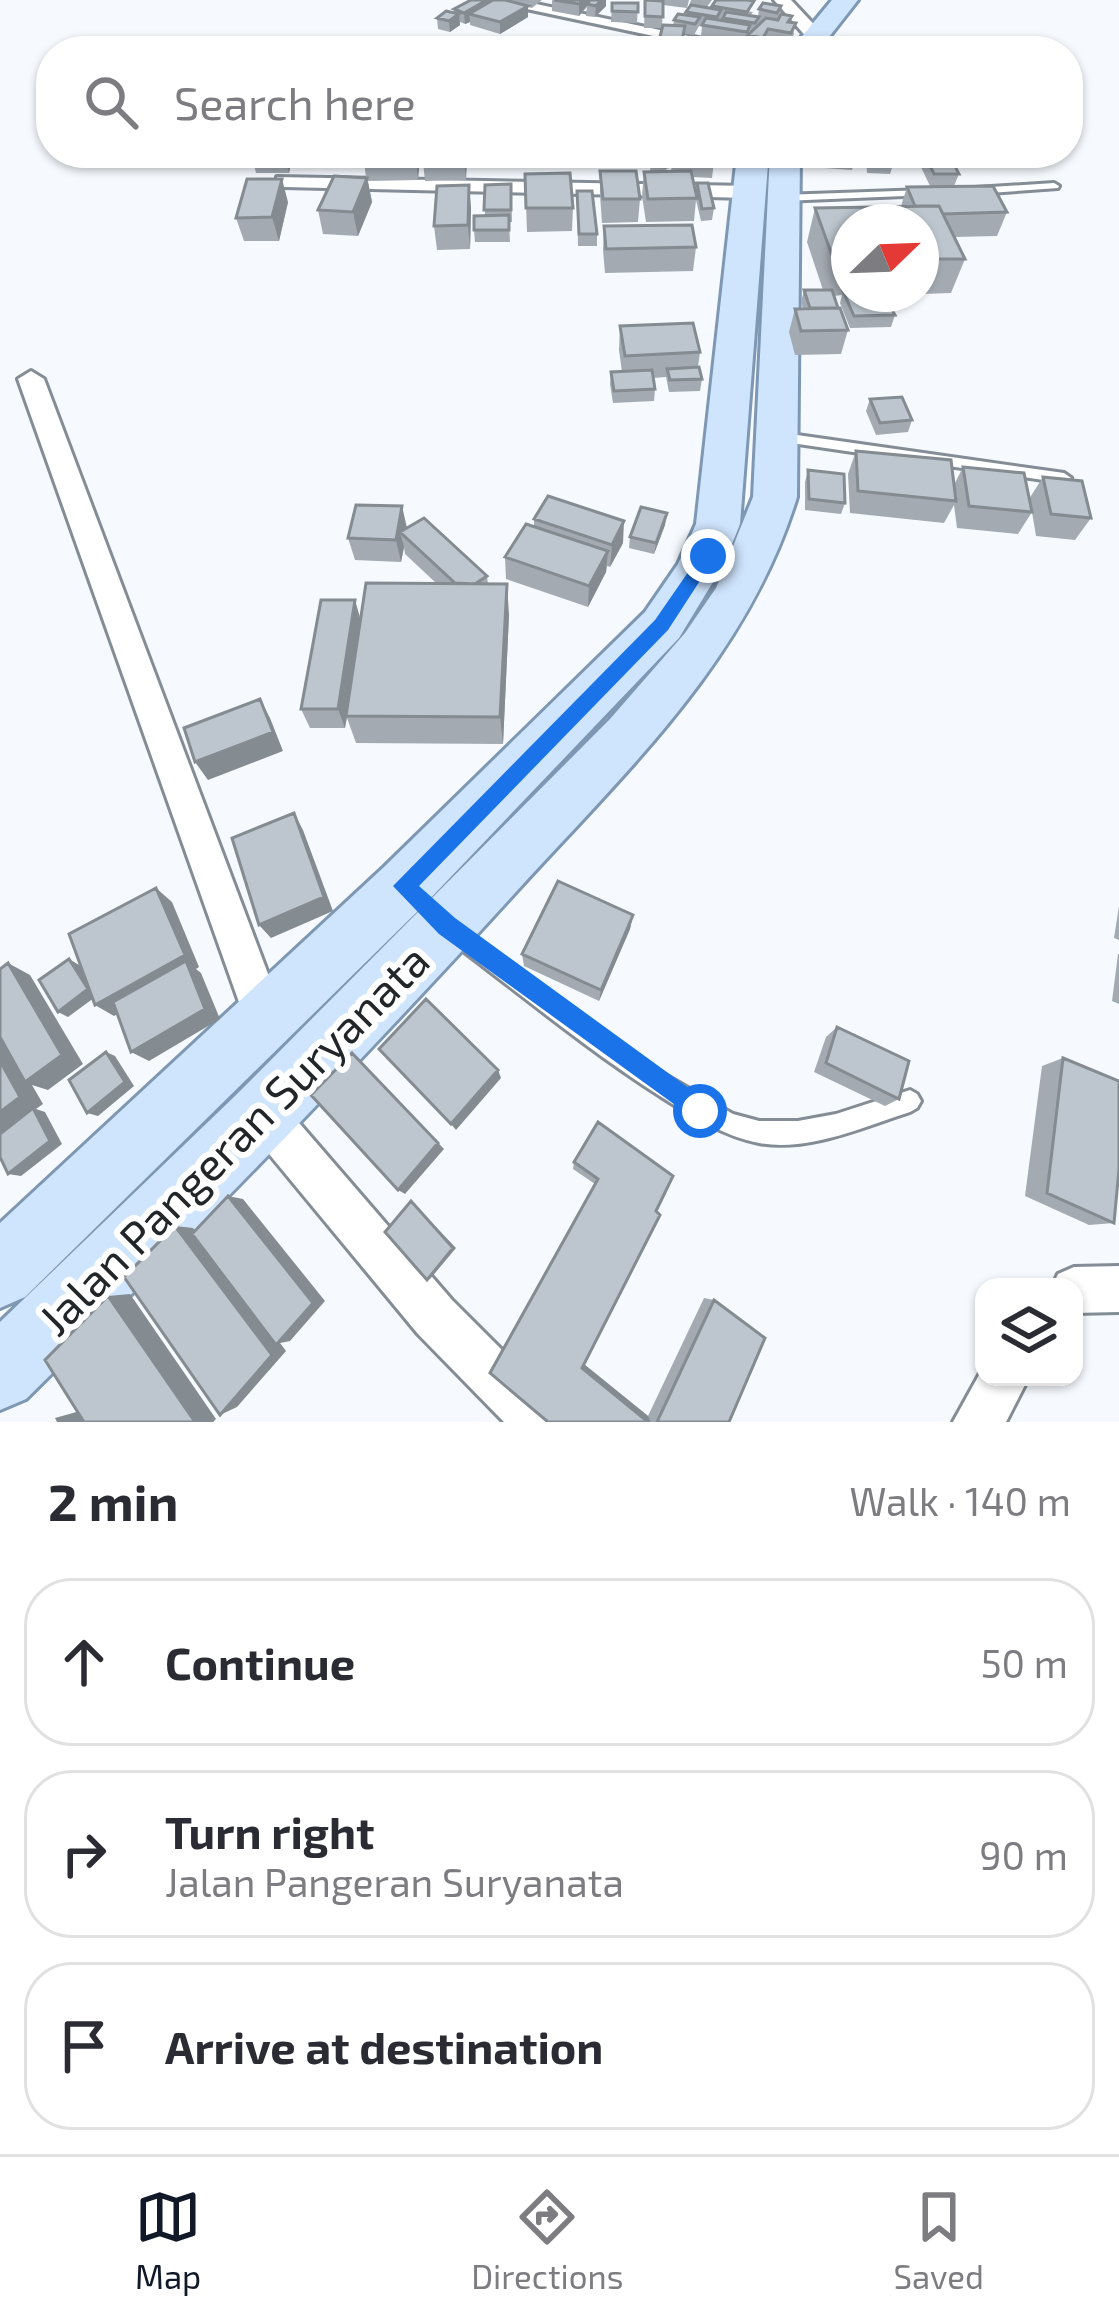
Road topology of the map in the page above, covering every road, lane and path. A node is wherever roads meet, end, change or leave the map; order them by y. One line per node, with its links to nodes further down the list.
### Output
1 (492, 0): 4 (street)
2 (782, 0): 6 (street)
3 (845, 0): 7 (main road)
4 (554, 6): 5 (street)
5 (685, 36)
6 (804, 36)
7 (816, 36)
8 (767, 174): 9 (street); 11 (lane); 14 (main road, Jalan Pangeran Suryanata); 16 (main road, Jalan Pangeran Suryanata)
9 (284, 181)
10 (1054, 186): 12 (lane)
11 (946, 192)
12 (969, 192)
13 (32, 379): 17 (street)
14 (776, 437): 15 (lane); 16 (main road, Jalan Pangeran Suryanata)
15 (1064, 478)
16 (425, 906): 17 (main road, Jalan Pangeran Suryanata); 18 (lane); 19 (main road, Jalan Pangeran Suryanata)
17 (266, 1019): 20 (main road, Jalan Pangeran Suryanata)
18 (910, 1101)
19 (266, 1117): 23 (main road, Jalan Pangeran Suryanata); 25 (street)
20 (0, 1272)
21 (1119, 1288): 22 (street)
22 (1083, 1290)
23 (0, 1373)
24 (999, 1386): 26 (street)
25 (538, 1422)
26 (978, 1422)

